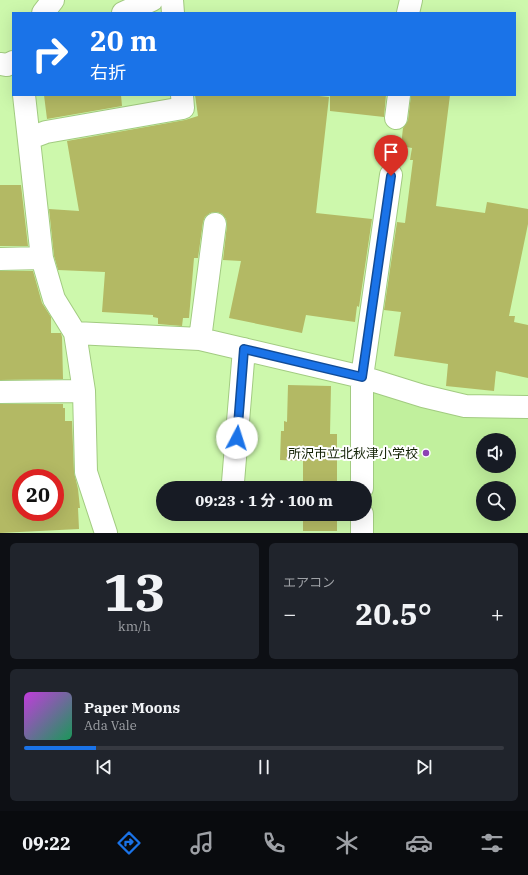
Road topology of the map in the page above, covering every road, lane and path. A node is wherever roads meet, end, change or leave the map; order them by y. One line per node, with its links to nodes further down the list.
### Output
1 (52, 0): 5 (street)
2 (152, 0): 6 (street)
3 (172, 0): 7 (street)
4 (411, 0): 8 (street)
5 (44, 12)
6 (125, 12)
7 (173, 12)
8 (408, 12)
9 (12, 62): 10 (street)
10 (0, 64)
11 (24, 96): 15 (street)
12 (182, 96): 15 (street)
13 (399, 96): 14 (street)
14 (396, 118)
15 (30, 138): 18 (street)
16 (391, 176): 23 (street)
17 (215, 224): 21 (street)
18 (42, 258): 19 (street); 20 (street)
19 (0, 259)
20 (75, 333): 21 (street); 24 (street)
21 (200, 338): 22 (street)
22 (244, 349): 23 (street); 27 (street)
23 (362, 377): 26 (street); 28 (street)
24 (84, 391): 25 (street); 30 (street)
25 (0, 392)
26 (528, 407)
27 (233, 481)
28 (362, 481)
29 (362, 521): 31 (street)
30 (106, 533)
31 (362, 533)

